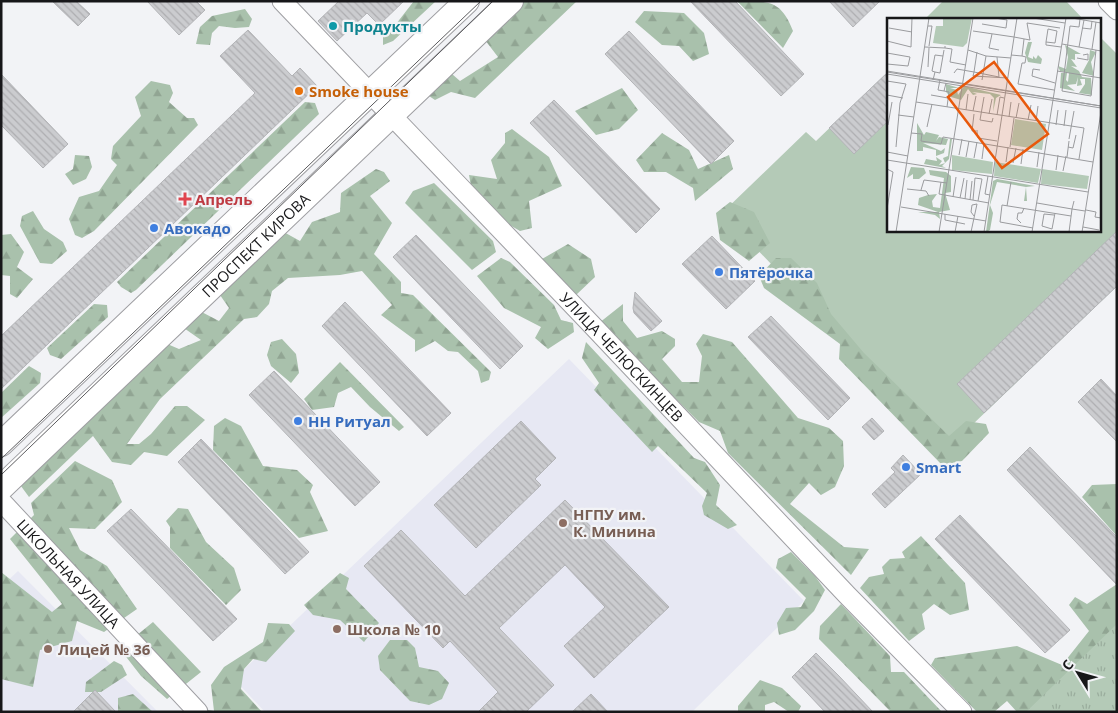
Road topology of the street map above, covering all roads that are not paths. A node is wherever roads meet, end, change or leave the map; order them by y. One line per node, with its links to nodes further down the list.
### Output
1 (282, 1): 6 (street, УЛИЦА ЧЕЛЮСКИНЦЕВ)
2 (467, 1): 6 (street, ПРОСПЕКТ КИРОВА)
3 (511, 1): 7 (street, ПРОСПЕКТ КИРОВА)
4 (1108, 1): 5 (street)
5 (1117, 10)
6 (370, 94): 7 (street, УЛИЦА ЧЕЛЮСКИНЦЕВ); 8 (street, ПРОСПЕКТ КИРОВА)
7 (391, 115): 9 (street, ПРОСПЕКТ КИРОВА); 12 (street, УЛИЦА ЧЕЛЮСКИНЦЕВ)
8 (1, 444)
9 (1, 488)
10 (1, 501): 11 (street, ШКОЛЬНАЯ УЛИЦА)
11 (198, 712)
12 (962, 712)

